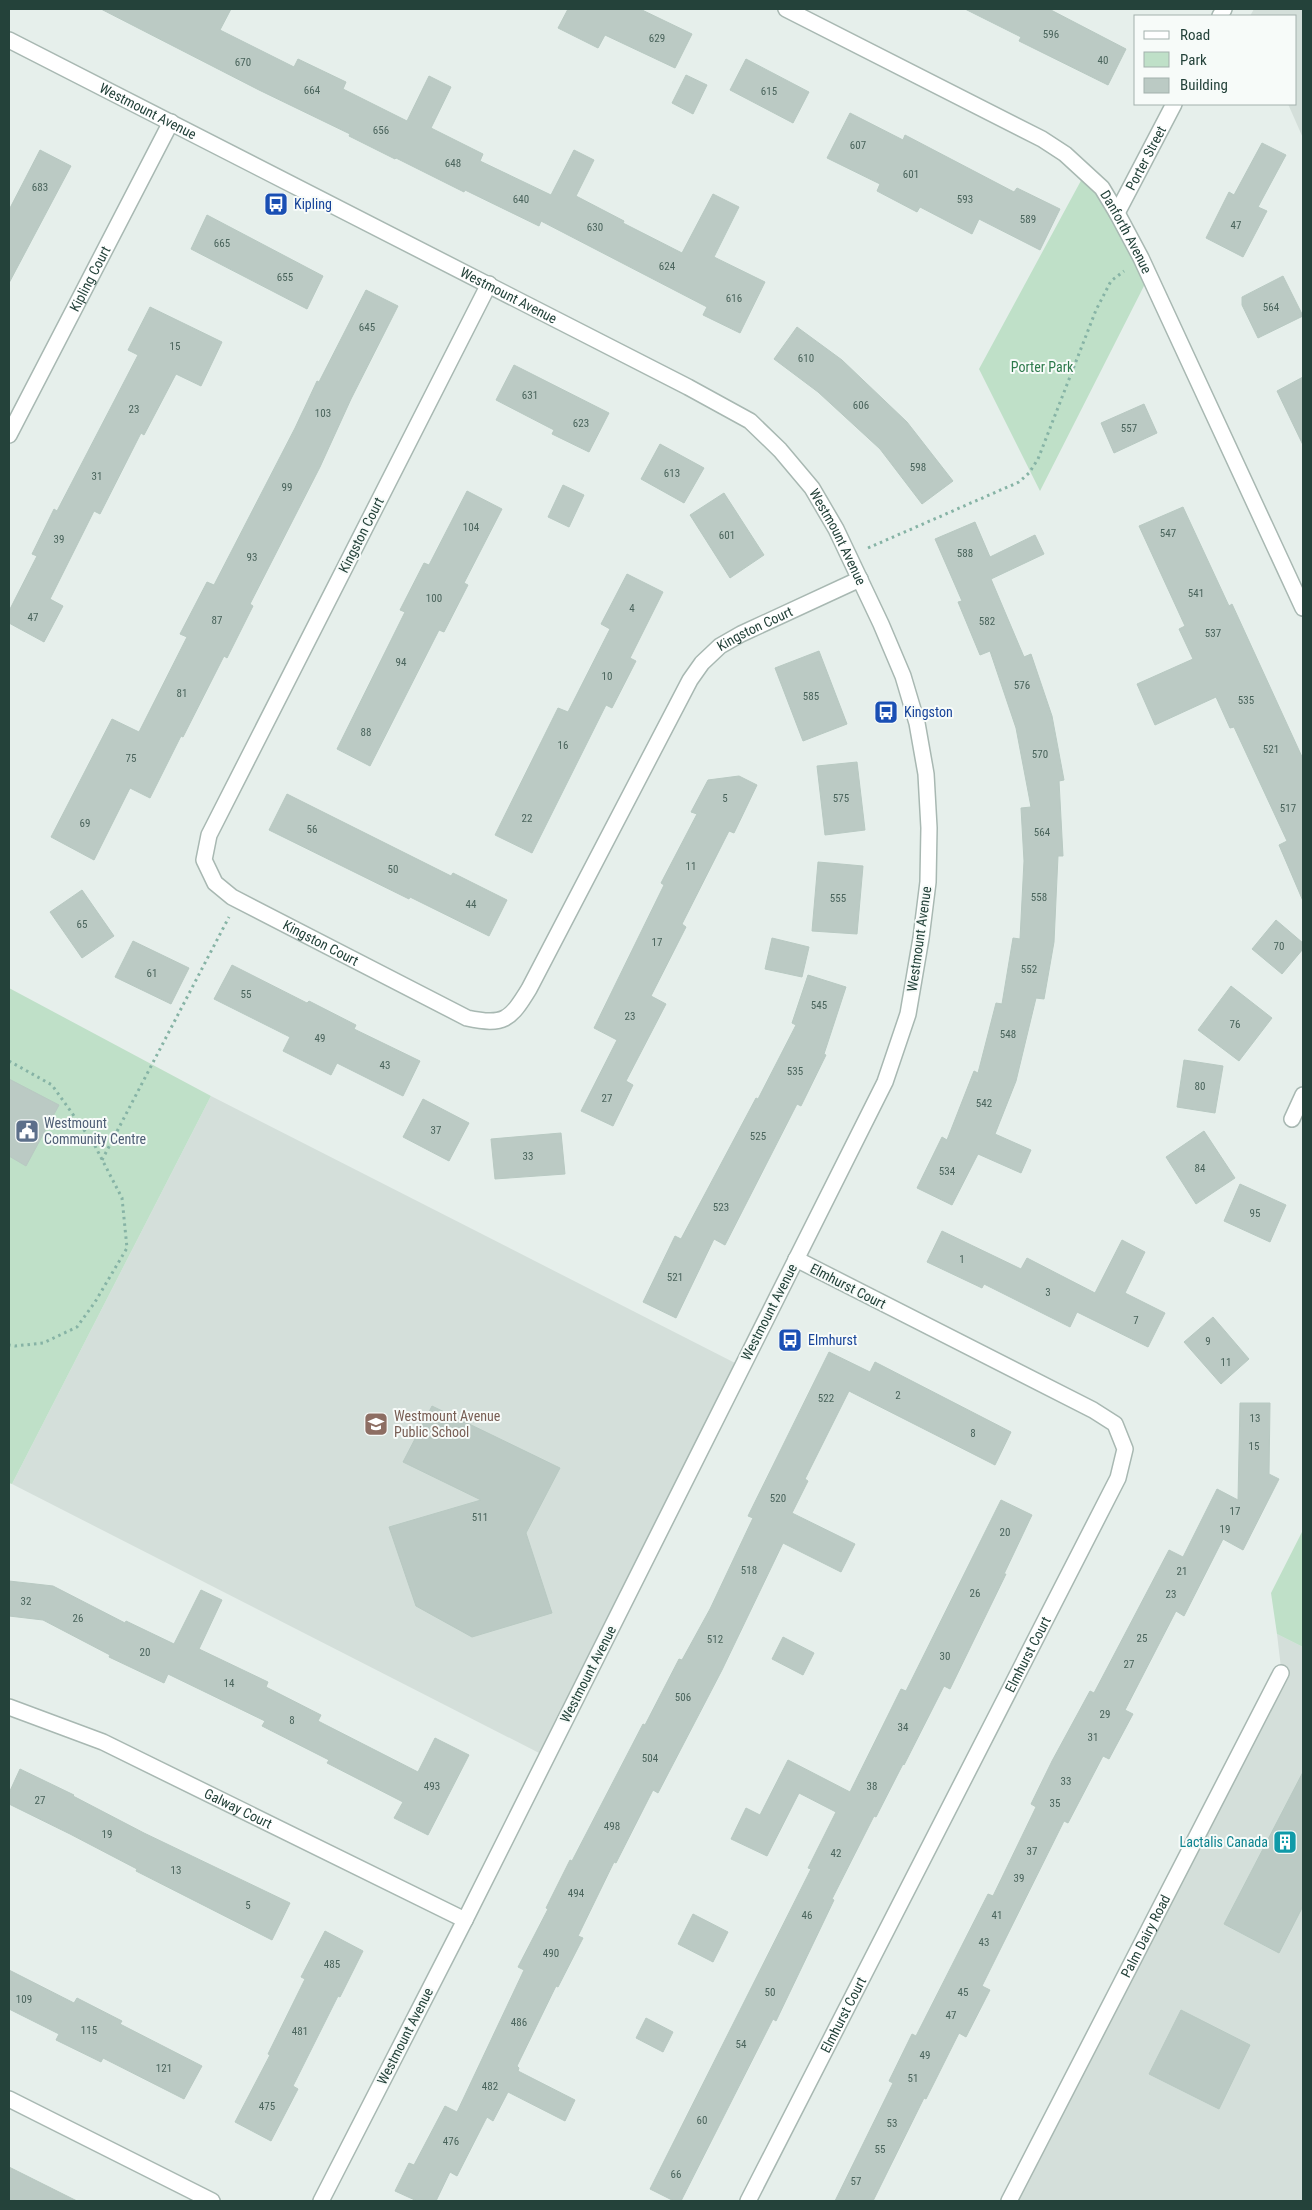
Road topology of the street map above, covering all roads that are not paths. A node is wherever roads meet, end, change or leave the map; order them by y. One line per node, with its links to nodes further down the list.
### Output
1 (786, 9): 5 (street, Danforth Avenue)
2 (9, 40): 4 (street, Westmount Avenue)
3 (1173, 105): 5 (street, Porter Street)
4 (172, 122): 6 (street, Westmount Avenue); 7 (street, Kipling Court)
5 (1117, 213): 9 (street, Danforth Avenue)
6 (489, 284): 8 (street, Westmount Avenue); 8 (street, Kingston Court)
7 (9, 435)
8 (860, 580): 12 (street, Westmount Avenue)
9 (1303, 608)
10 (1303, 1095): 11 (street)
11 (1292, 1119)
12 (796, 1259): 15 (street, Westmount Avenue); 19 (street, Elmhurst Court)
13 (1281, 1673): 20 (street, Palm Dairy Road)
14 (9, 1707): 15 (street, Galway Court)
15 (465, 1920): 18 (street, Westmount Avenue)
16 (9, 2099): 17 (street)
17 (212, 2201)
18 (321, 2201)
19 (748, 2201)
20 (1009, 2201)

